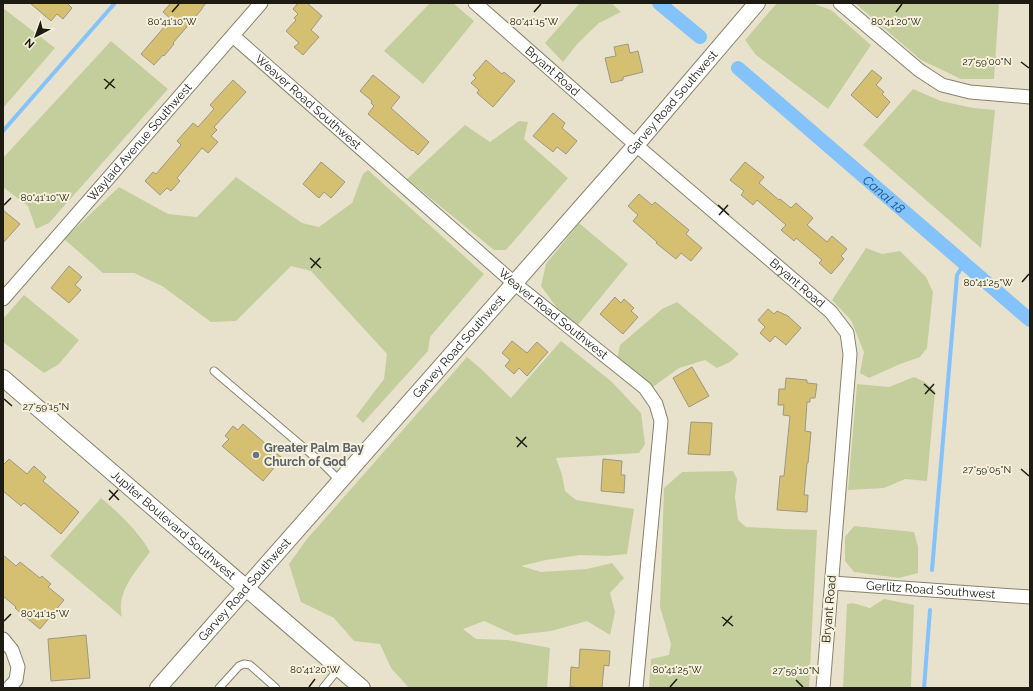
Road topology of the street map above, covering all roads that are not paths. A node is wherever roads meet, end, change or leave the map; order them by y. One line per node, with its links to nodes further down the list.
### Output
1 (262, 3): 5 (street, Waylaid Avenue Southwest)
2 (475, 3): 7 (street, Bryant Road)
3 (757, 3): 7 (street, Garvey Road Southwest)
4 (840, 3): 6 (street)
5 (234, 36): 8 (street, Weaver Road Southwest); 9 (street, Waylaid Avenue Southwest)
6 (1030, 97)
7 (636, 145): 8 (street, Garvey Road Southwest); 13 (street, Bryant Road)
8 (514, 283): 12 (street, Garvey Road Southwest); 24 (street, Weaver Road Southwest)
9 (3, 299)
10 (214, 371): 12 (lane)
11 (3, 378): 14 (street, Jupiter Boulevard Southwest)
12 (340, 481): 14 (street, Garvey Road Southwest)
13 (832, 583): 15 (street, Gerlitz Road Southwest); 25 (street, Bryant Road)
14 (247, 588): 17 (street, Jupiter Boulevard Southwest); 19 (street, Garvey Road Southwest)
15 (1030, 597)
16 (3, 639): 18 (street)
17 (340, 668): 22 (lane); 23 (street, Jupiter Boulevard Southwest)
18 (9, 688)
19 (158, 688)
20 (219, 688): 21 (lane)
21 (276, 688)
22 (323, 688)
23 (362, 688)
24 (636, 688)
25 (823, 688)

